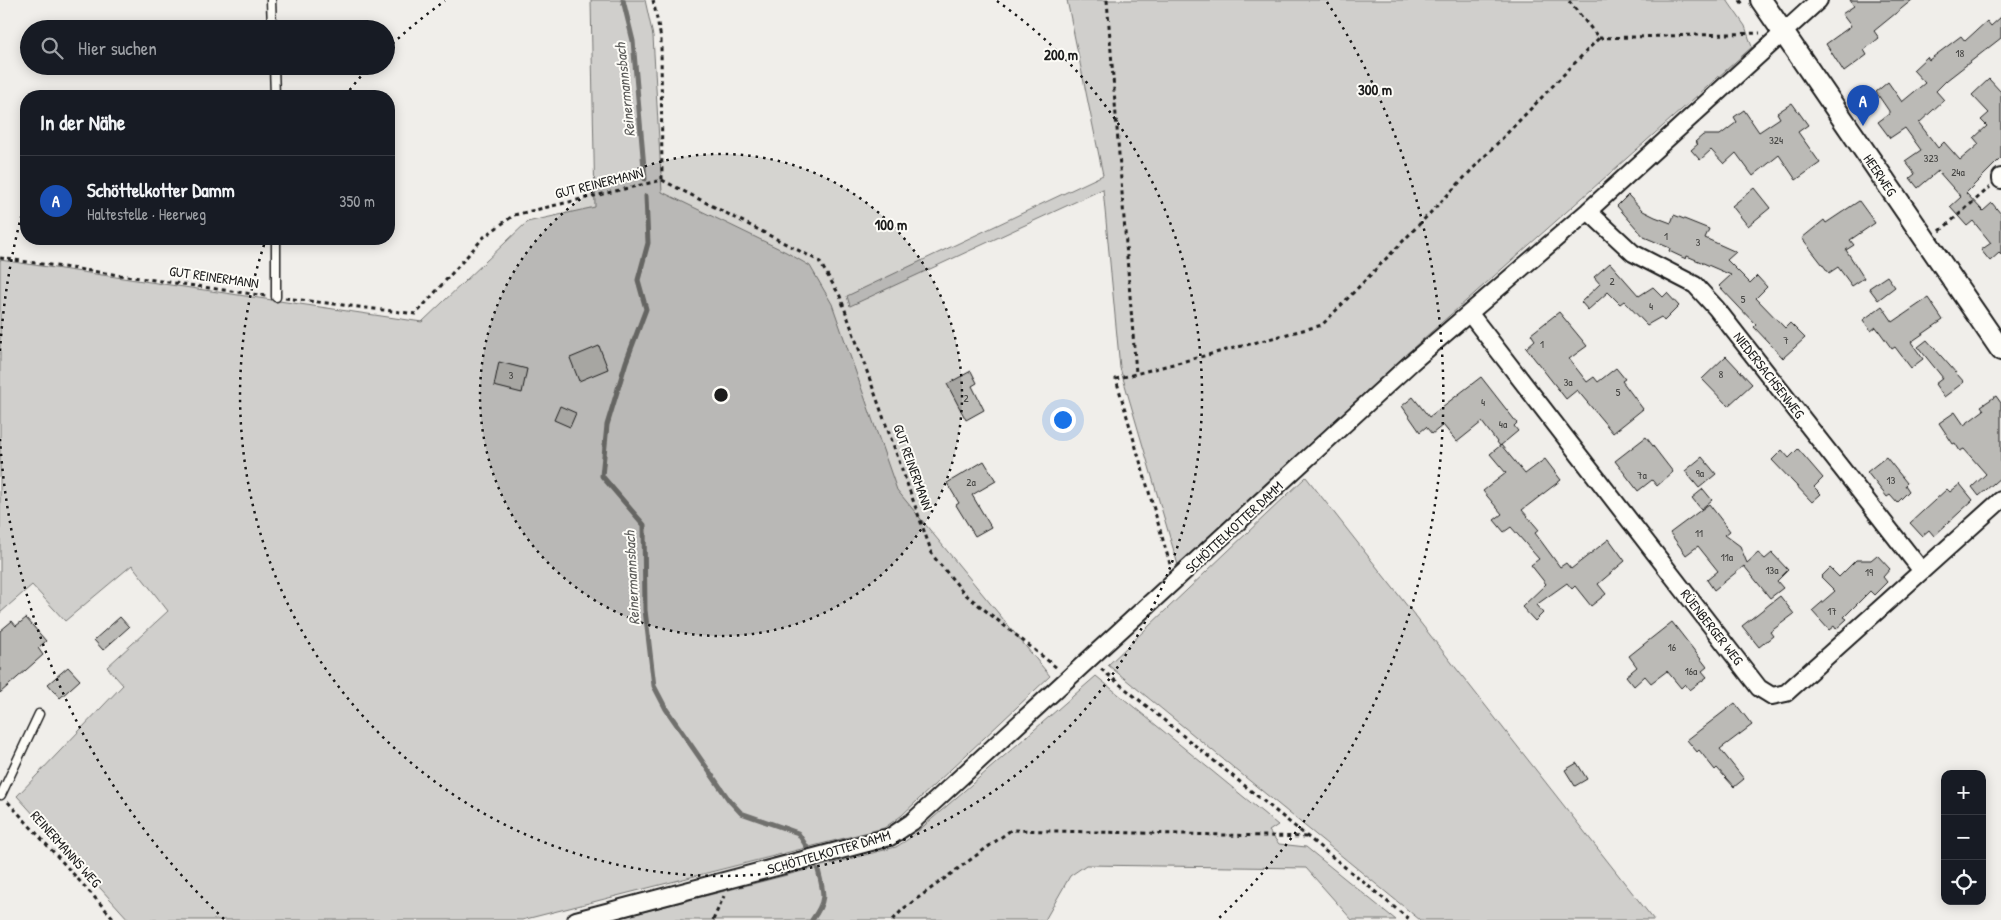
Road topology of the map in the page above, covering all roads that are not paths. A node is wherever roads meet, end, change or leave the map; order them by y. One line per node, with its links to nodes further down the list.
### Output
1 (271, 0): 4 (lane)
2 (1760, 0): 5 (street, HEERWEG)
3 (1819, 0): 5 (street, SCHÖTTELKOTTER DAMM)
4 (272, 20)
5 (1783, 32): 8 (street, SCHÖTTELKOTTER DAMM); 12 (street, HEERWEG)
6 (274, 75): 7 (lane)
7 (275, 90)
8 (1588, 211): 11 (street, SCHÖTTELKOTTER DAMM); 14 (street, NIEDERSACHSENWEG)
9 (276, 245): 10 (lane)
10 (276, 297)
11 (1470, 314): 14 (street, RÜENBERGER WEG); 17 (street, SCHÖTTELKOTTER DAMM)
12 (2001, 350)
13 (2001, 500): 14 (street, RÜENBERGER WEG)
14 (1922, 571)
15 (39, 714): 16 (lane)
16 (1, 795)
17 (576, 920)

